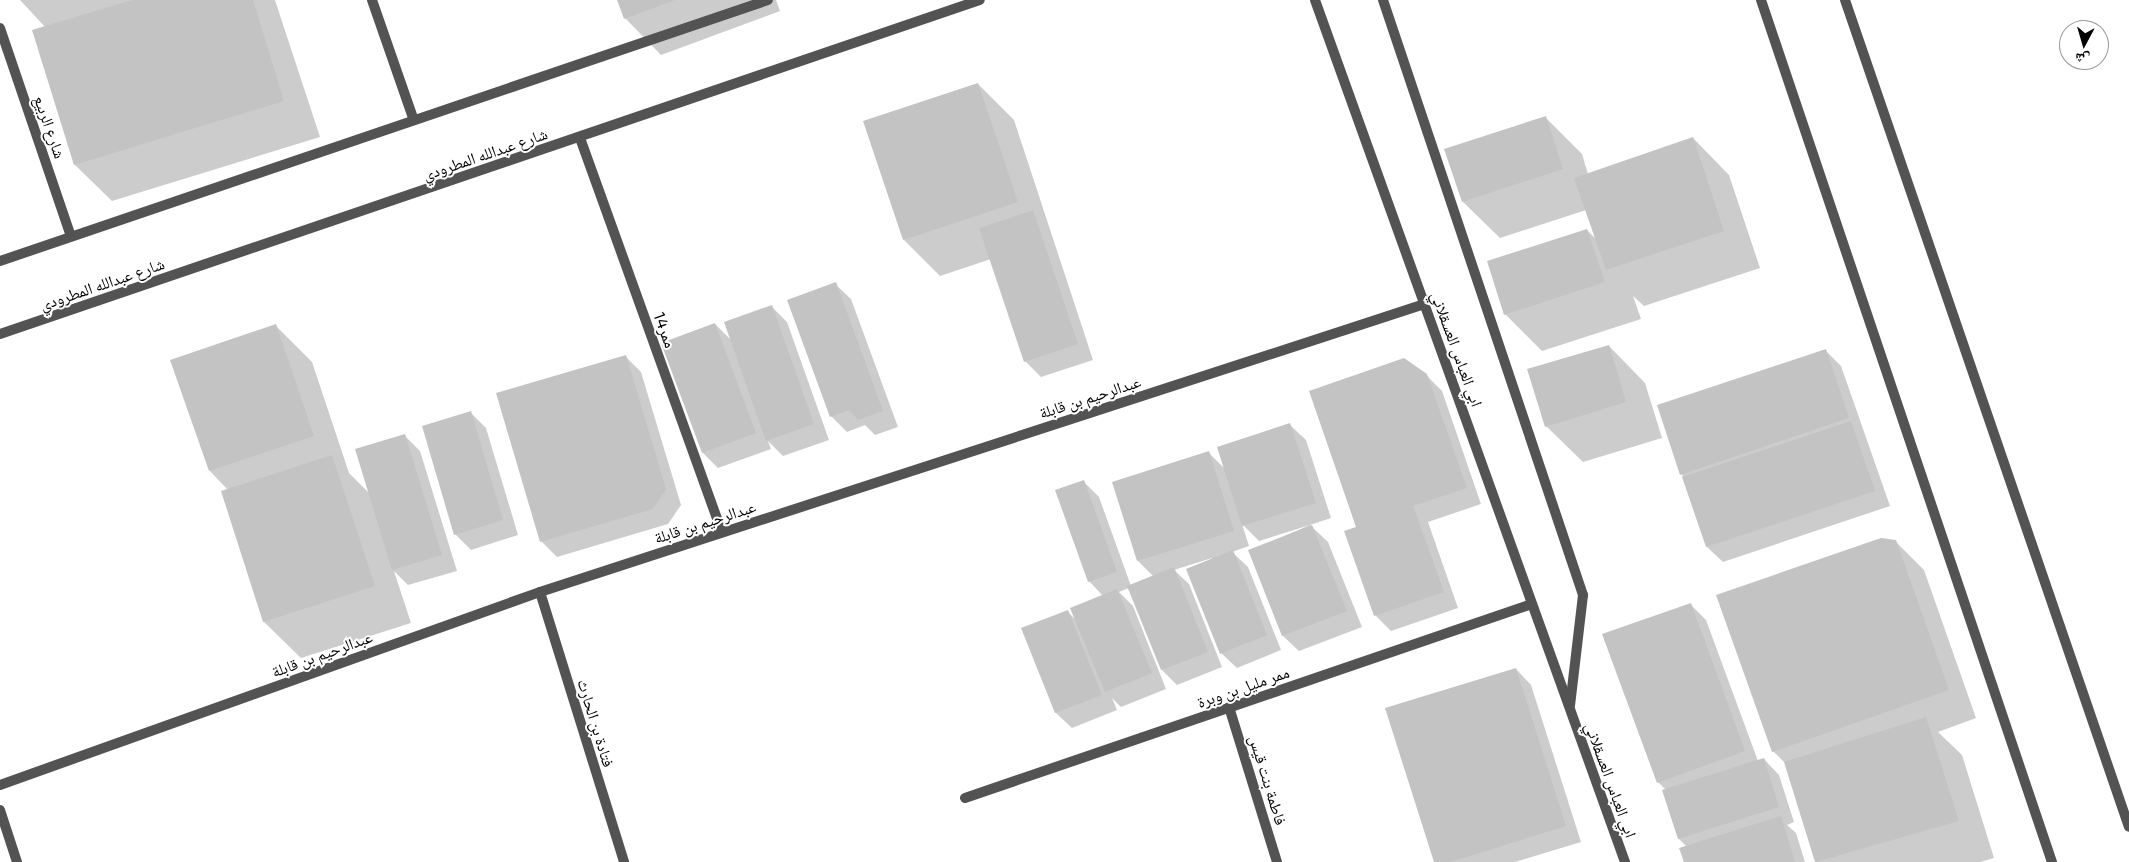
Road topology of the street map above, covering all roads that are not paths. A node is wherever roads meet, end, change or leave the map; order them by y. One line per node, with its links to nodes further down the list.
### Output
1 (372, 0): 9 (street)
2 (768, 0): 9 (street)
3 (980, 0): 10 (street, شارع عبدالله المطرودي)
4 (1315, 0): 13 (street, ابي العباس العسقلاني)
5 (1382, 0): 19 (street, ابي العباس العسقلاني)
6 (1761, 0): 28 (street)
7 (1845, 0): 23 (street)
8 (0, 28): 11 (street, شارع الربيع)
9 (413, 118): 11 (street)
10 (580, 138): 14 (street, شارع عبدالله المطرودي); 15 (street, ممر14)
11 (71, 236): 12 (street)
12 (0, 261)
13 (1425, 304): 15 (street, عبدالرحيم بن قابلة); 17 (street, ابي العباس العسقلاني)
14 (0, 334)
15 (722, 532): 16 (street, عبدالرحيم بن قابلة)
16 (540, 592): 20 (street, عبدالرحيم بن قابلة); 25 (street, فتادة بن الحارث)
17 (1532, 604): 18 (street, ممر مليل بن وبرة); 19 (street, ابي العباس العسقلاني)
18 (1230, 707): 21 (street, ممر مليل بن وبرة); 26 (street, فاطمة بنت قيس)
19 (1570, 708): 27 (street, ابي العباس العسقلاني)
20 (0, 785)
21 (965, 798)
22 (0, 810): 24 (street)
23 (2129, 827)
24 (18, 862)
25 (624, 862)
26 (1278, 862)
27 (1625, 862)
28 (2052, 862)

